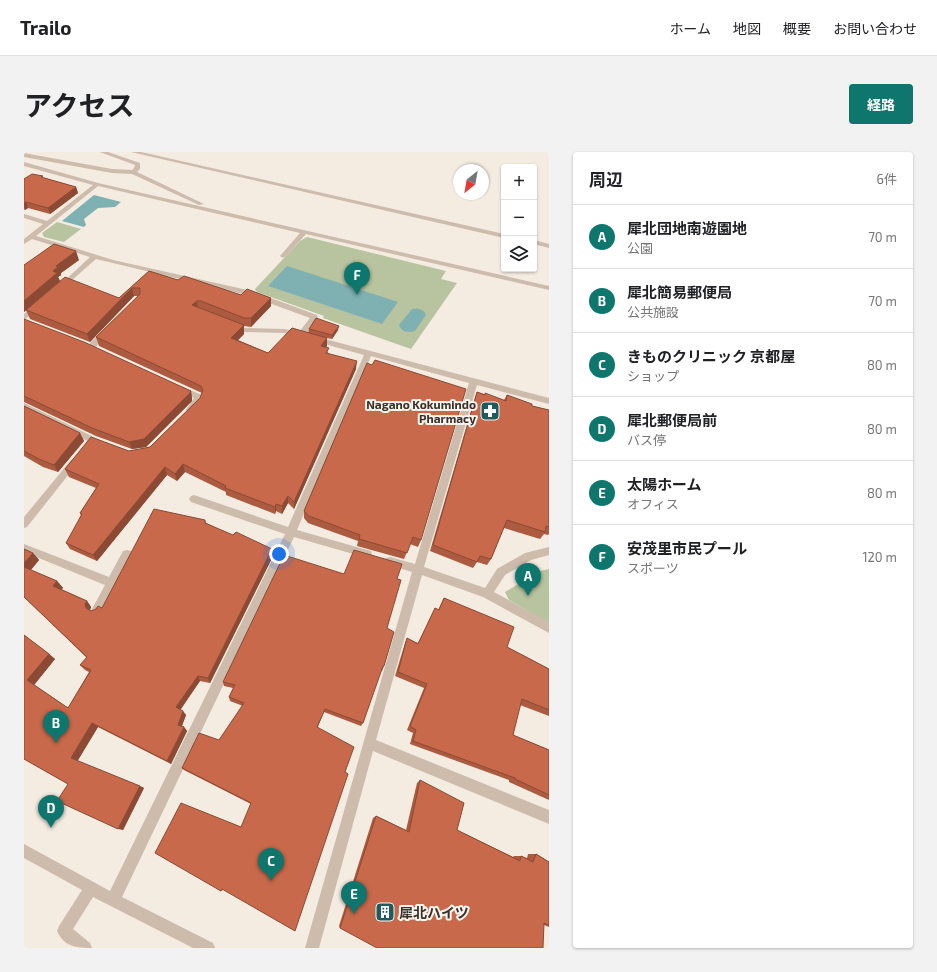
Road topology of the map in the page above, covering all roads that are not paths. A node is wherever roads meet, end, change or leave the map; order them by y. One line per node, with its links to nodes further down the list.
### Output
1 (103, 152): 6 (street)
2 (134, 152): 13 (street)
3 (24, 155): 6 (street)
4 (24, 164): 5 (street)
5 (42, 170): 7 (street); 8 (street)
6 (133, 172): 9 (street)
7 (36, 174)
8 (97, 184): 9 (street); 11 (street)
9 (204, 209): 12 (street)
10 (24, 216): 11 (street)
11 (48, 223): 14 (street)
12 (304, 232): 18 (street); 20 (street)
13 (501, 235)
14 (31, 236): 15 (street); 19 (street)
15 (24, 242)
16 (537, 243): 17 (street)
17 (549, 246)
18 (283, 256)
19 (94, 257): 21 (street); 26 (street)
20 (549, 288)
21 (54, 293)
22 (42, 303): 23 (street)
23 (24, 318)
24 (221, 321): 26 (street)
25 (112, 326): 27 (street)
26 (301, 335): 28 (street)
27 (91, 348)
28 (368, 353): 29 (street); 38 (street)
29 (474, 381): 31 (street); 42 (street)
30 (170, 384): 33 (street)
31 (549, 401)
32 (24, 406): 34 (street)
33 (182, 419)
34 (87, 446): 35 (street); 37 (street)
35 (111, 448)
36 (194, 499): 38 (street)
37 (24, 524)
38 (291, 532): 42 (street); 51 (street)
39 (24, 548): 43 (street)
40 (549, 551): 44 (street)
41 (127, 554): 43 (street)
42 (418, 569): 44 (street); 47 (street)
43 (111, 583): 45 (street)
44 (487, 594): 46 (street)
45 (96, 611)
46 (549, 628)
47 (370, 743): 48 (street); 54 (street)
48 (549, 818)
49 (24, 852): 50 (street)
50 (91, 888): 51 (street); 52 (street)
51 (113, 900): 53 (street)
52 (85, 948)
53 (208, 948)
54 (312, 948)

